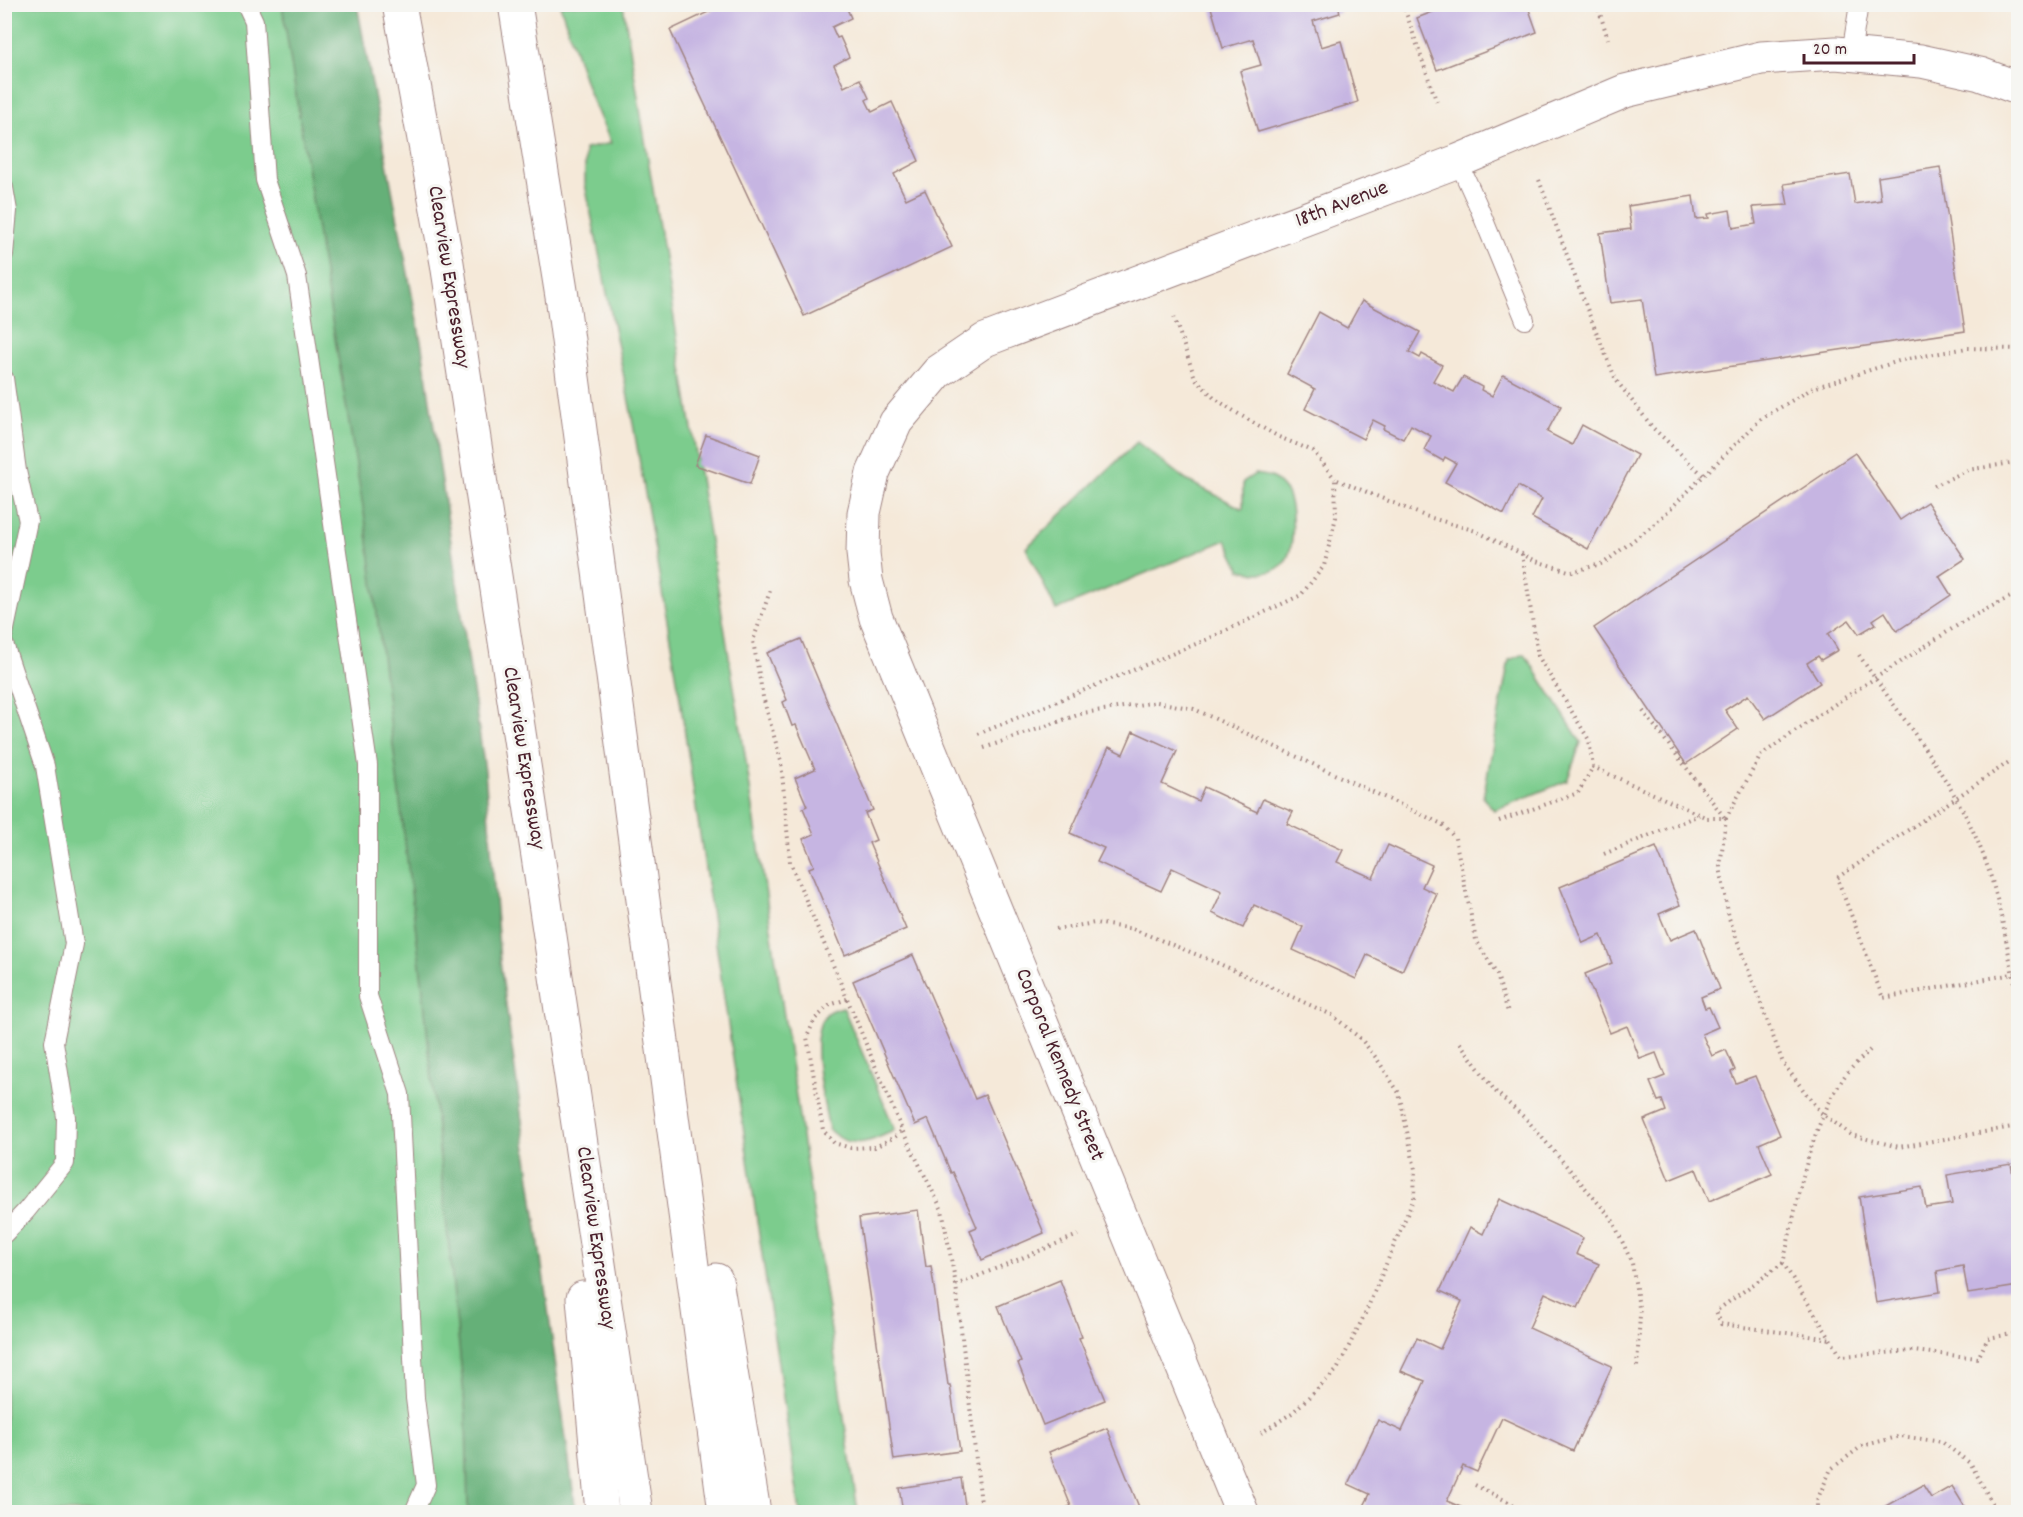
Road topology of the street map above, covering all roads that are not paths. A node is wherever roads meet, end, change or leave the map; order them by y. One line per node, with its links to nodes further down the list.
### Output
1 (246, 4): 18 (lane)
2 (399, 4): 16 (main road, Clearview Expressway)
3 (515, 4): 10 (main road)
4 (1859, 4): 5 (lane)
5 (1851, 54): 6 (main road, 18th Avenue); 7 (main road, 18th Avenue)
6 (2019, 88)
7 (1458, 161): 11 (lane); 13 (main road, 18th Avenue)
8 (4, 188): 9 (lane)
9 (4, 254)
10 (563, 303): 21 (main road); 22 (main road)
11 (1525, 320)
12 (4, 378): 14 (lane)
13 (876, 618): 23 (main road, Corporal Kennedy Street)
14 (4, 634)
15 (4, 644): 17 (lane)
16 (541, 876): 19 (main road); 20 (main road, Clearview Expressway)
17 (4, 1234)
18 (414, 1512)
19 (602, 1512)
20 (636, 1512)
21 (724, 1512)
22 (754, 1512)
23 (1242, 1512)

